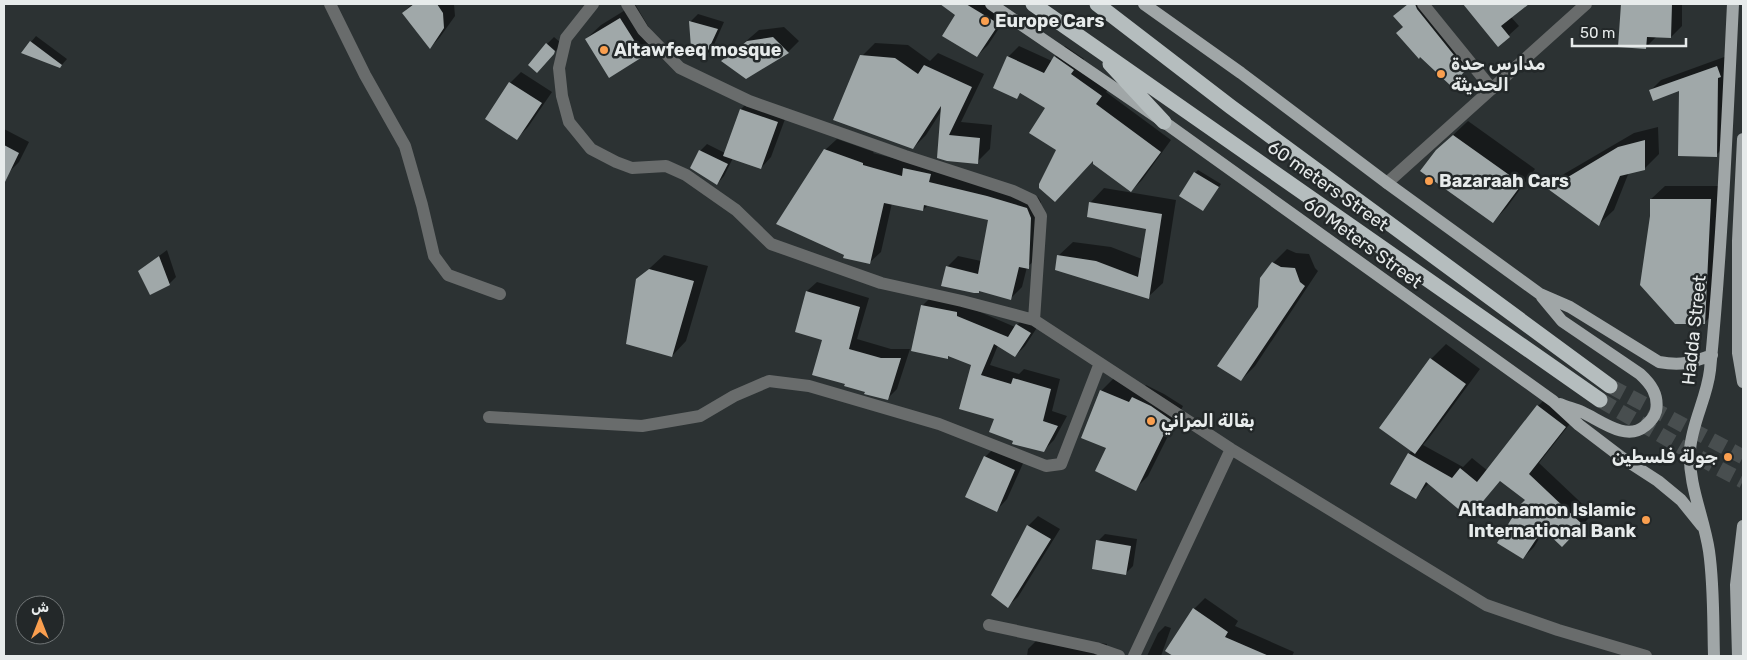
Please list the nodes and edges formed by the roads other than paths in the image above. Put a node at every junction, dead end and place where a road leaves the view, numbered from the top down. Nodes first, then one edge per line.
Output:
1 (330, 4) edge
2 (593, 4) edge
3 (627, 4) edge
4 (991, 4) edge
5 (1033, 4) edge
6 (1097, 4) edge
7 (1146, 4) edge
8 (1423, 4) edge
9 (1586, 4) edge
10 (1733, 4) edge
11 (1093, 47) junction
12 (1492, 89) junction
13 (1164, 122) junction
14 (1743, 139) edge
15 (1387, 183) junction
16 (500, 294) dead end
17 (1540, 294) junction
18 (1034, 320) junction
19 (1712, 355) junction
20 (1100, 363) junction
21 (1743, 382) edge
22 (1610, 386) tunnel mouth
23 (1600, 400) tunnel mouth
24 (1553, 402) junction
25 (489, 417) dead end
26 (1231, 449) junction
27 (1702, 526) junction
28 (1743, 526) edge
29 (1743, 589) edge
30 (1737, 602) junction
31 (990, 625) dead end
32 (1119, 656) edge
33 (1134, 656) edge
34 (1646, 656) edge
35 (1714, 656) edge
36 (1738, 656) edge

1 - 16 street
2 - 18 street
3 - 18 street
4 - 13 main road, 60 Meters Street
5 - 11 highway, 60 meters Street
6 - 22 highway, 60 meters Street
7 - 15 main road, 60 Meters Street
8 - 12 street
9 - 12 street
10 - 19 main road, Hadda Street
11 - 13 highway
11 - 23 highway, 60 meters Street
12 - 15 street
13 - 24 main road, 60 Meters Street
14 - 21 main road
15 - 17 main road, 60 Meters Street
17 - 19 main road, 60 Meters Street
17 - 24 main road
18 - 20 street
19 - 27 main road, Hadda Street
20 - 25 street
20 - 26 street
24 - 27 main road, 60 Meters Street
26 - 33 street
26 - 34 street
27 - 35 main road, Hadda Street
28 - 30 main road
29 - 30 main road
30 - 36 main road
31 - 32 street

